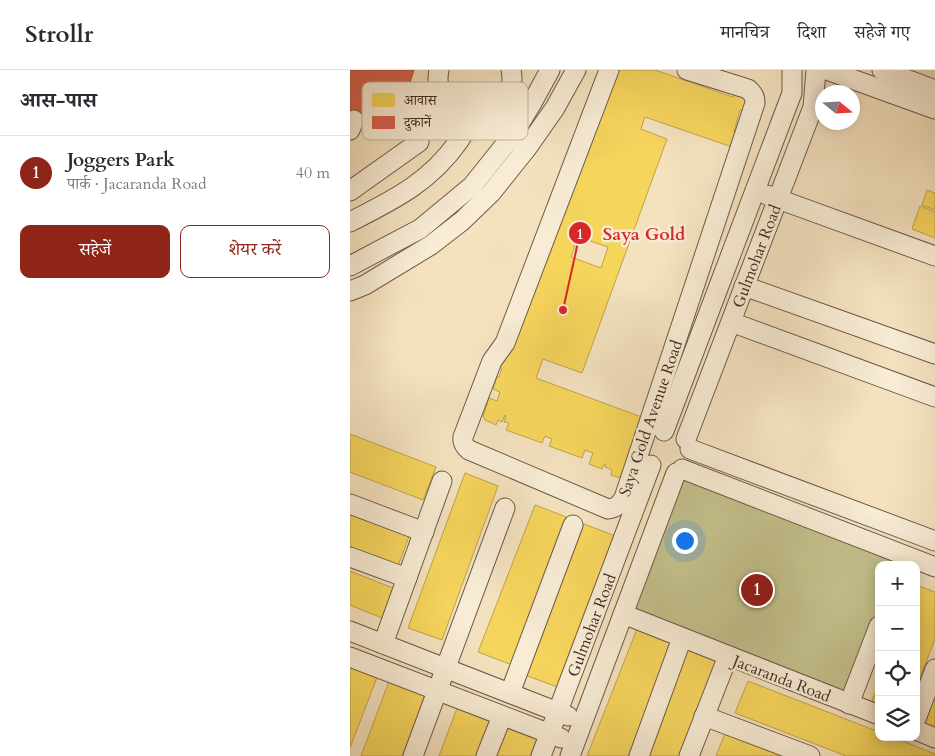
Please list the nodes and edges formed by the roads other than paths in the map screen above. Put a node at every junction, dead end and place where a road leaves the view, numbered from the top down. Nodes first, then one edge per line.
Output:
1 (550, 70) edge
2 (576, 70) edge
3 (609, 70) edge
4 (792, 70) edge
5 (816, 70) edge
6 (826, 70) edge
7 (882, 70) edge
8 (693, 71) edge
9 (935, 90) edge
10 (528, 109) edge
11 (935, 109) edge
12 (459, 140) edge
13 (509, 140) edge
14 (517, 140) edge
15 (419, 142) dead end
16 (528, 148) junction
17 (755, 190) junction
18 (350, 191) edge
19 (778, 198) junction
20 (350, 222) edge
21 (935, 256) edge
22 (350, 266) edge
23 (744, 286) junction
24 (350, 291) edge
25 (731, 322) junction
26 (935, 354) edge
27 (935, 397) edge
28 (664, 431) junction
29 (688, 444) junction
30 (651, 465) junction
31 (679, 471) junction
32 (442, 481) dead end
33 (350, 504) edge
34 (505, 508) dead end
35 (573, 525) dead end
36 (424, 532) junction
37 (935, 541) edge
38 (350, 557) edge
39 (904, 560) edge
40 (935, 567) edge
41 (407, 578) junction
42 (623, 614) junction
43 (350, 631) edge
44 (875, 636) edge
45 (682, 638) junction
46 (383, 644) junction
47 (728, 656) junction
48 (350, 657) edge
49 (445, 668) junction
50 (935, 669) edge
51 (437, 691) junction
52 (510, 693) junction
53 (849, 704) junction
54 (920, 708) edge
55 (558, 712) junction
56 (875, 714) edge
57 (502, 716) junction
58 (704, 716) junction
59 (583, 721) junction
60 (920, 732) edge
61 (549, 734) junction
62 (935, 738) edge
63 (572, 750) edge
64 (413, 756) edge
65 (486, 756) edge
66 (541, 756) edge
67 (639, 756) edge
68 (689, 756) edge
69 (810, 756) edge

1 - 10 street
2 - 16 street
3 - 8 street, Saya Gold Avenue Road
4 - 17 street, Gulmohar Road
5 - 19 street, Gulmohar Road
6 - 11 street
7 - 9 street
12 - 20 street
13 - 22 street
14 - 16 street
15 - 18 street
16 - 24 street
17 - 19 street
17 - 28 street, Gulmohar Road
19 - 21 street
19 - 23 street, Gulmohar Road
23 - 25 street, Gulmohar Road
23 - 26 street
25 - 27 street
25 - 29 street, Gulmohar Road
28 - 29 street
28 - 30 street
29 - 31 street
29 - 37 street
30 - 31 street
30 - 55 street, Gulmohar Road
31 - 39 street
31 - 42 street, Gulmohar Road
32 - 36 street
33 - 36 street
34 - 49 street
35 - 52 street
36 - 41 street
38 - 41 street
39 - 40 street
41 - 46 street
42 - 45 street
42 - 59 street, Gulmohar Road
43 - 46 street
44 - 53 street
45 - 47 street
45 - 67 street
46 - 49 street
47 - 53 street, Jacaranda Road
47 - 58 street, Jacaranda Road
48 - 51 street
49 - 51 street
49 - 52 street
50 - 54 street
51 - 57 street
51 - 64 street
52 - 55 street
53 - 56 street, Jacaranda Road
55 - 59 street
55 - 61 street, Gulmohar Road
57 - 61 street
57 - 65 street
58 - 68 street, Jacaranda Road
58 - 69 street
59 - 63 street, Gulmohar Road
60 - 62 street
61 - 63 street
61 - 66 street, Gulmohar Road

